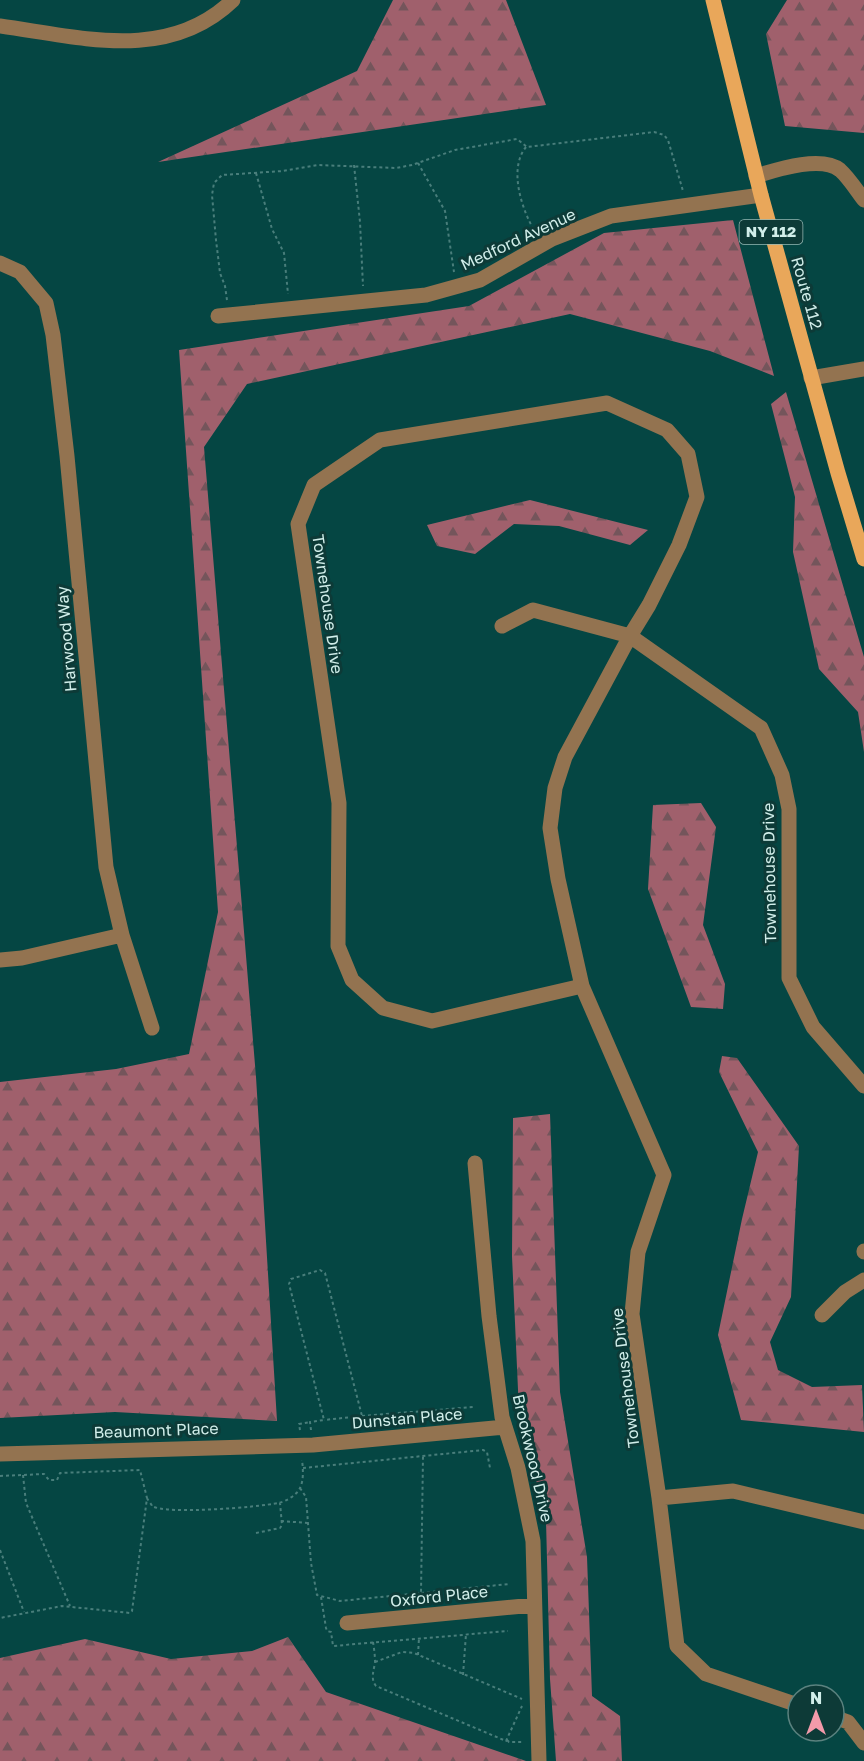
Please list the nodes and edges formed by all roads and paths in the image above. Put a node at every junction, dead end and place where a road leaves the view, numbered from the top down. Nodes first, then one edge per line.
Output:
1 (233, 0) edge
2 (713, 0) edge
3 (0, 26) edge
4 (526, 146) junction
5 (418, 163) junction
6 (354, 165) junction
7 (256, 172) junction
8 (756, 176) junction
9 (760, 195) junction
10 (864, 200) edge
11 (684, 206) junction
12 (542, 245) junction
13 (0, 263) edge
14 (458, 286) junction
15 (365, 301) junction
16 (290, 309) junction
17 (223, 315) joint
18 (864, 369) edge
19 (812, 378) junction
20 (861, 536) edge
21 (864, 559) edge
22 (502, 626) dead end
23 (630, 636) junction
24 (122, 935) junction
25 (0, 960) edge
26 (582, 986) junction
27 (153, 1028) dead end
28 (864, 1086) edge
29 (475, 1163) dead end
30 (864, 1280) edge
31 (822, 1315) dead end
32 (473, 1407) dead end
33 (362, 1416) junction
34 (324, 1420) junction
35 (310, 1422) junction
36 (505, 1426) junction
37 (307, 1445) junction
38 (0, 1454) edge
39 (423, 1456) junction
40 (303, 1468) junction
41 (490, 1468) dead end
42 (23, 1475) junction
43 (0, 1476) edge
44 (300, 1488) junction
45 (147, 1498) junction
46 (659, 1498) junction
47 (280, 1503) junction
48 (281, 1521) junction
49 (864, 1522) edge
50 (308, 1523) junction
51 (256, 1533) dead end
52 (0, 1550) edge
53 (509, 1584) dead end
54 (421, 1593) junction
55 (534, 1605) junction
56 (70, 1606) junction
57 (25, 1613) junction
58 (0, 1618) edge
59 (347, 1623) dead end
60 (466, 1634) dead end
61 (419, 1638) dead end
62 (373, 1642) dead end
63 (418, 1655) junction
64 (375, 1662) junction
65 (463, 1675) junction
66 (786, 1701) edge
67 (846, 1721) edge
68 (864, 1743) edge
69 (539, 1761) edge

1 - 3 street
2 - 8 main road, Route 112 / NY 112
4 - 5 path
4 - 11 path
4 - 12 path
5 - 6 path
5 - 14 path
6 - 7 path
6 - 15 path
7 - 16 path
7 - 17 path
8 - 9 main road, Route 112 / NY 112
8 - 10 street
9 - 11 street, Medford Avenue
9 - 19 main road, Route 112 / NY 112
11 - 12 street, Medford Avenue
12 - 14 street, Medford Avenue
13 - 24 street, Harwood Way
14 - 15 street, Medford Avenue
15 - 16 street, Medford Avenue
16 - 17 street, Medford Avenue
18 - 19 street
19 - 20 main road, Route 112 / NY 112
20 - 21 main road, Route 112 / NY 112
22 - 23 street
23 - 26 street, Townehouse Drive
23 - 26 street, Townehouse Drive
23 - 28 street, Townehouse Drive
24 - 25 street
24 - 27 street, Harwood Way
26 - 46 street, Townehouse Drive
29 - 36 street, Brookwood Drive
30 - 31 street
32 - 33 path
33 - 34 path
33 - 34 path
34 - 35 path
35 - 37 path
35 - 37 path
36 - 37 street, Dunstan Place
36 - 55 street, Brookwood Drive
37 - 38 street, Beaumont Place
37 - 40 path
39 - 40 path
39 - 41 path
39 - 54 path
40 - 44 path
42 - 43 path
42 - 45 path
42 - 56 path
44 - 47 path
44 - 50 path
45 - 47 path
45 - 56 path
46 - 49 street
46 - 66 street, Townehouse Drive
47 - 48 path
48 - 50 path
48 - 51 path
50 - 54 path
52 - 57 path
53 - 54 path
55 - 59 street, Oxford Place
55 - 69 street, Brookwood Drive
56 - 57 path
57 - 58 path
60 - 65 path
61 - 63 path
62 - 64 path
63 - 64 path
63 - 65 path
64 - 65 path
67 - 68 street

